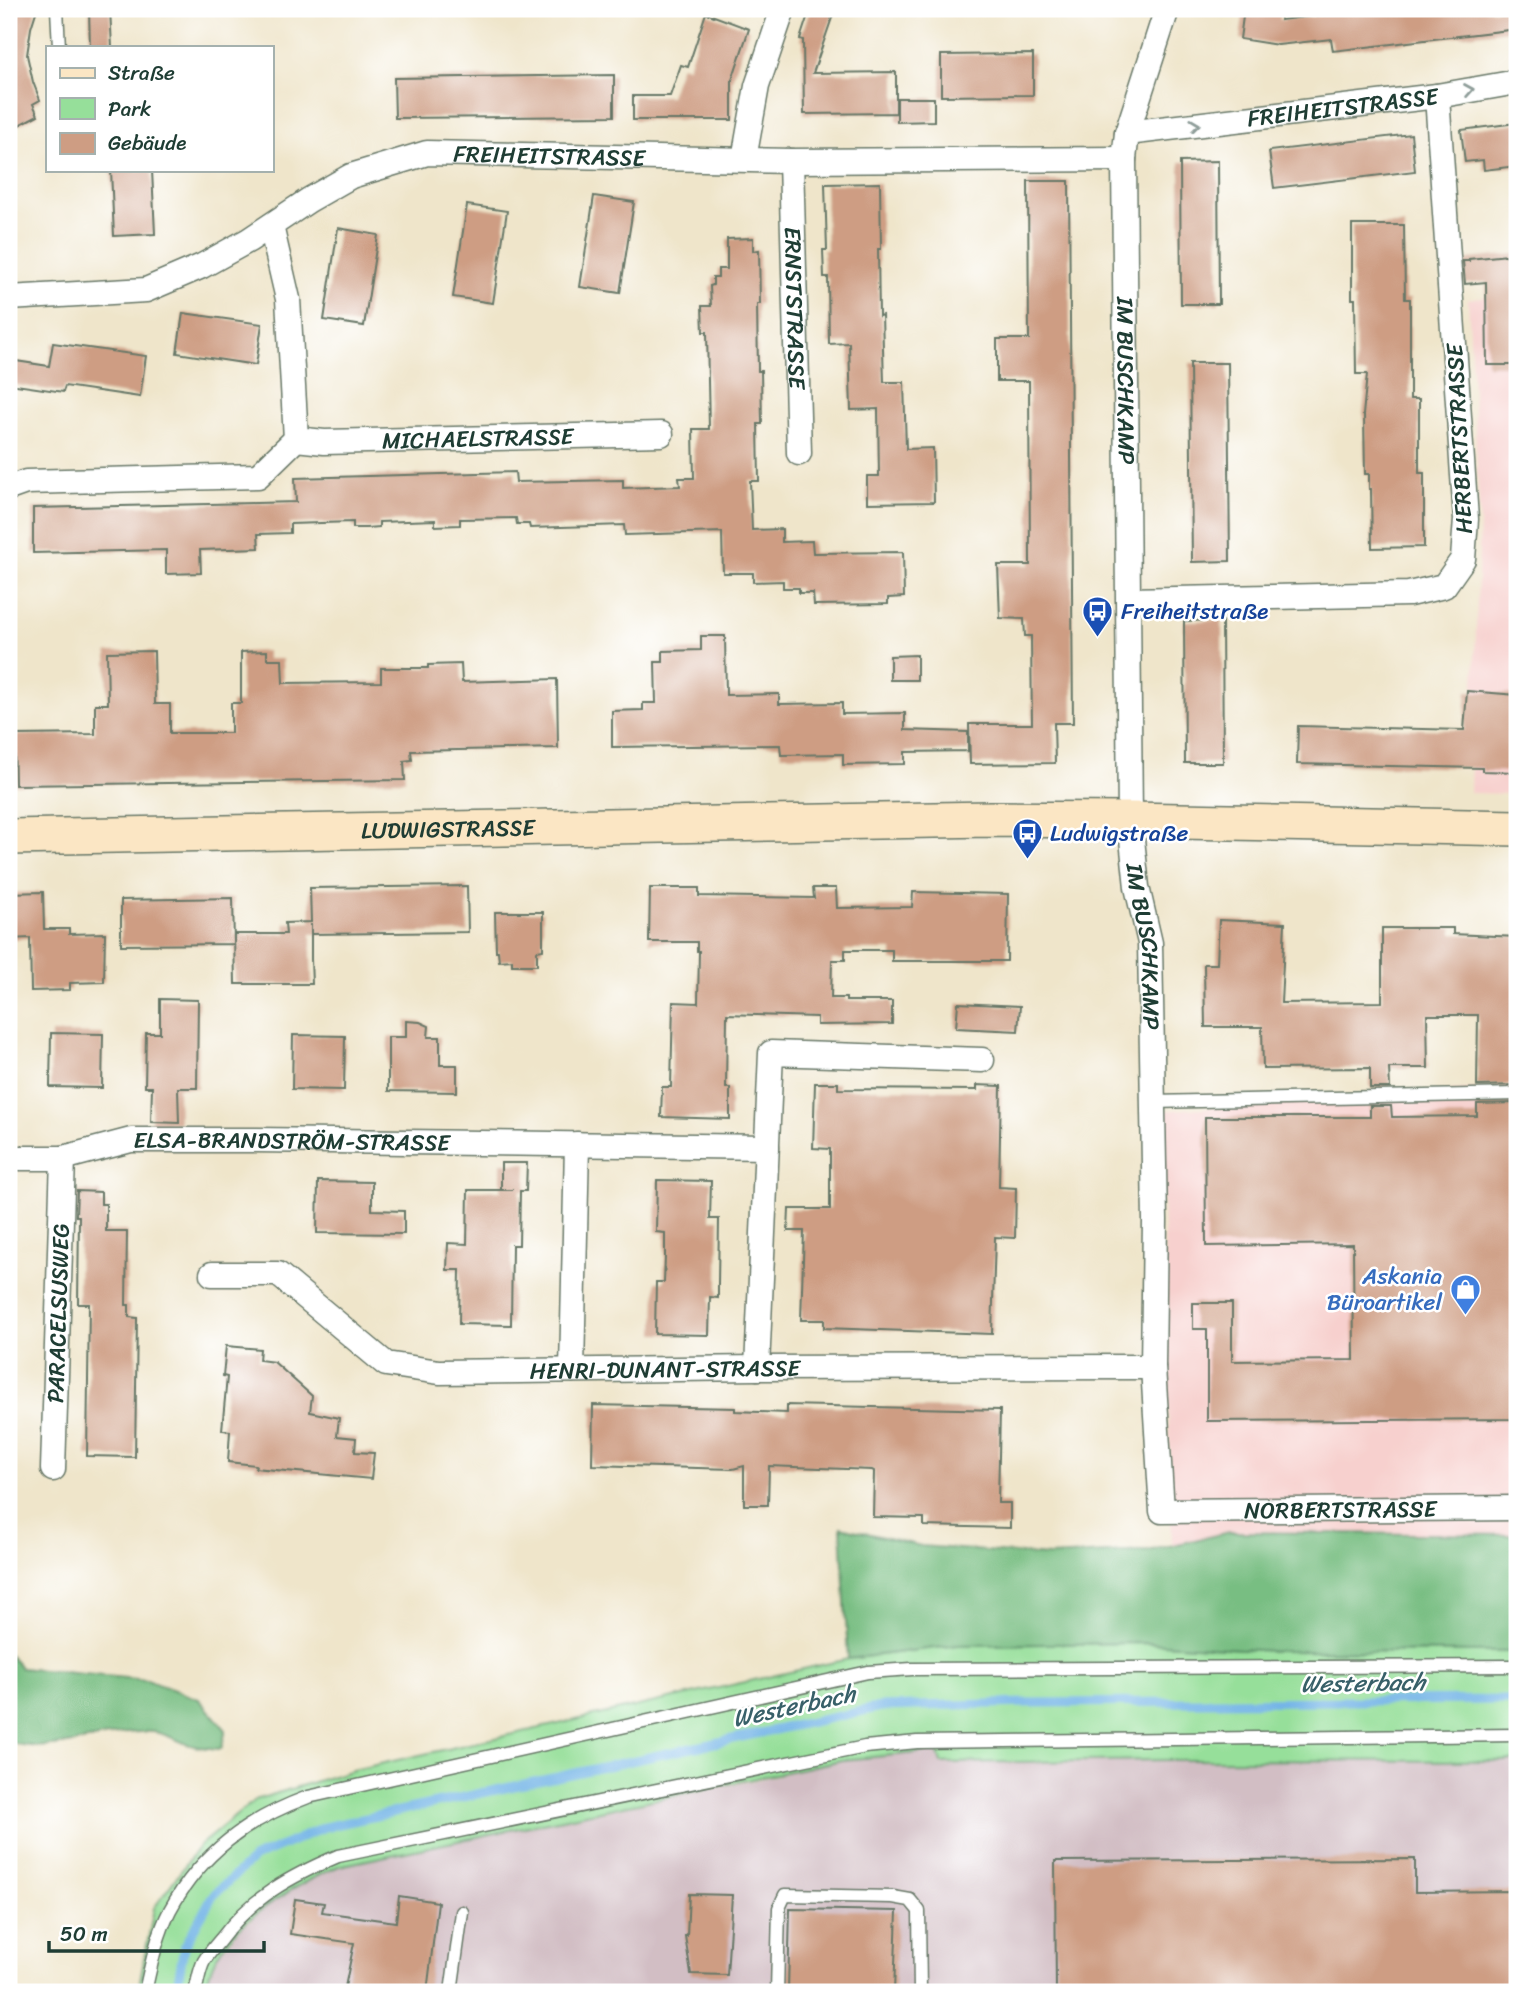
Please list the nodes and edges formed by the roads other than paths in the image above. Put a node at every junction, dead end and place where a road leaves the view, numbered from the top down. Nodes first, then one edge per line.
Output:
1 (57, 9) edge
2 (783, 9) edge
3 (1167, 9) edge
4 (59, 46) edge
5 (1517, 82) edge
6 (1437, 96) junction
7 (1127, 133) junction
8 (744, 159) junction
9 (1124, 159) junction
10 (791, 161) junction
11 (271, 226) junction
12 (9, 298) edge
13 (662, 434) dead end
14 (296, 439) junction
15 (799, 453) dead end
16 (9, 488) edge
17 (1129, 600) junction
18 (1130, 820) junction
19 (1517, 828) edge
20 (9, 837) edge
21 (982, 1060) dead end
22 (1517, 1094) edge
23 (1153, 1102) junction
24 (577, 1144) junction
25 (766, 1147) junction
26 (9, 1158) edge
27 (63, 1158) junction
28 (212, 1274) dead end
29 (1153, 1367) junction
30 (757, 1368) junction
31 (572, 1370) junction
32 (53, 1469) dead end
33 (1517, 1508) edge
34 (1162, 1511) joint
35 (1517, 1666) edge
36 (1517, 1735) edge
37 (462, 1912) dead end
38 (145, 1992) edge
39 (195, 1992) edge
40 (451, 1992) edge
41 (777, 1992) edge
42 (920, 1992) edge

1 - 4 lane
2 - 8 street
3 - 7 street, IM BUSCHKAMP
6 -> 5 street, FREIHEITSTRASSE
7 -> 6 street, FREIHEITSTRASSE
6 - 17 street, HERBERTSTRASSE
7 - 9 street, IM BUSCHKAMP
8 - 10 street, FREIHEITSTRASSE
8 - 11 street, FREIHEITSTRASSE
9 - 10 street, FREIHEITSTRASSE
9 - 17 street, IM BUSCHKAMP
10 - 15 street, ERNSTSTRASSE
11 - 12 street, FREIHEITSTRASSE
11 - 14 street
13 - 14 street, MICHAELSTRASSE
14 - 16 street
17 - 18 street, IM BUSCHKAMP
18 - 19 main road, LUDWIGSTRASSE
18 - 20 main road, LUDWIGSTRASSE
18 - 23 street, IM BUSCHKAMP
21 - 25 street
22 - 23 lane
23 - 29 street, IM BUSCHKAMP
24 - 25 street, ELSA-BRANDSTRÖM-STRASSE
24 - 27 street, ELSA-BRANDSTRÖM-STRASSE
24 - 31 street
25 - 30 street
26 - 27 street, ELSA-BRANDSTRÖM-STRASSE
27 - 32 street, PARACELSUSWEG
28 - 31 street, HENRI-DUNANT-STRASSE
29 - 30 street, HENRI-DUNANT-STRASSE
29 - 34 street, IM BUSCHKAMP
30 - 31 street, HENRI-DUNANT-STRASSE
33 - 34 street, NORBERTSTRASSE
35 - 38 lane
36 - 39 lane
37 - 40 lane
41 - 42 lane

